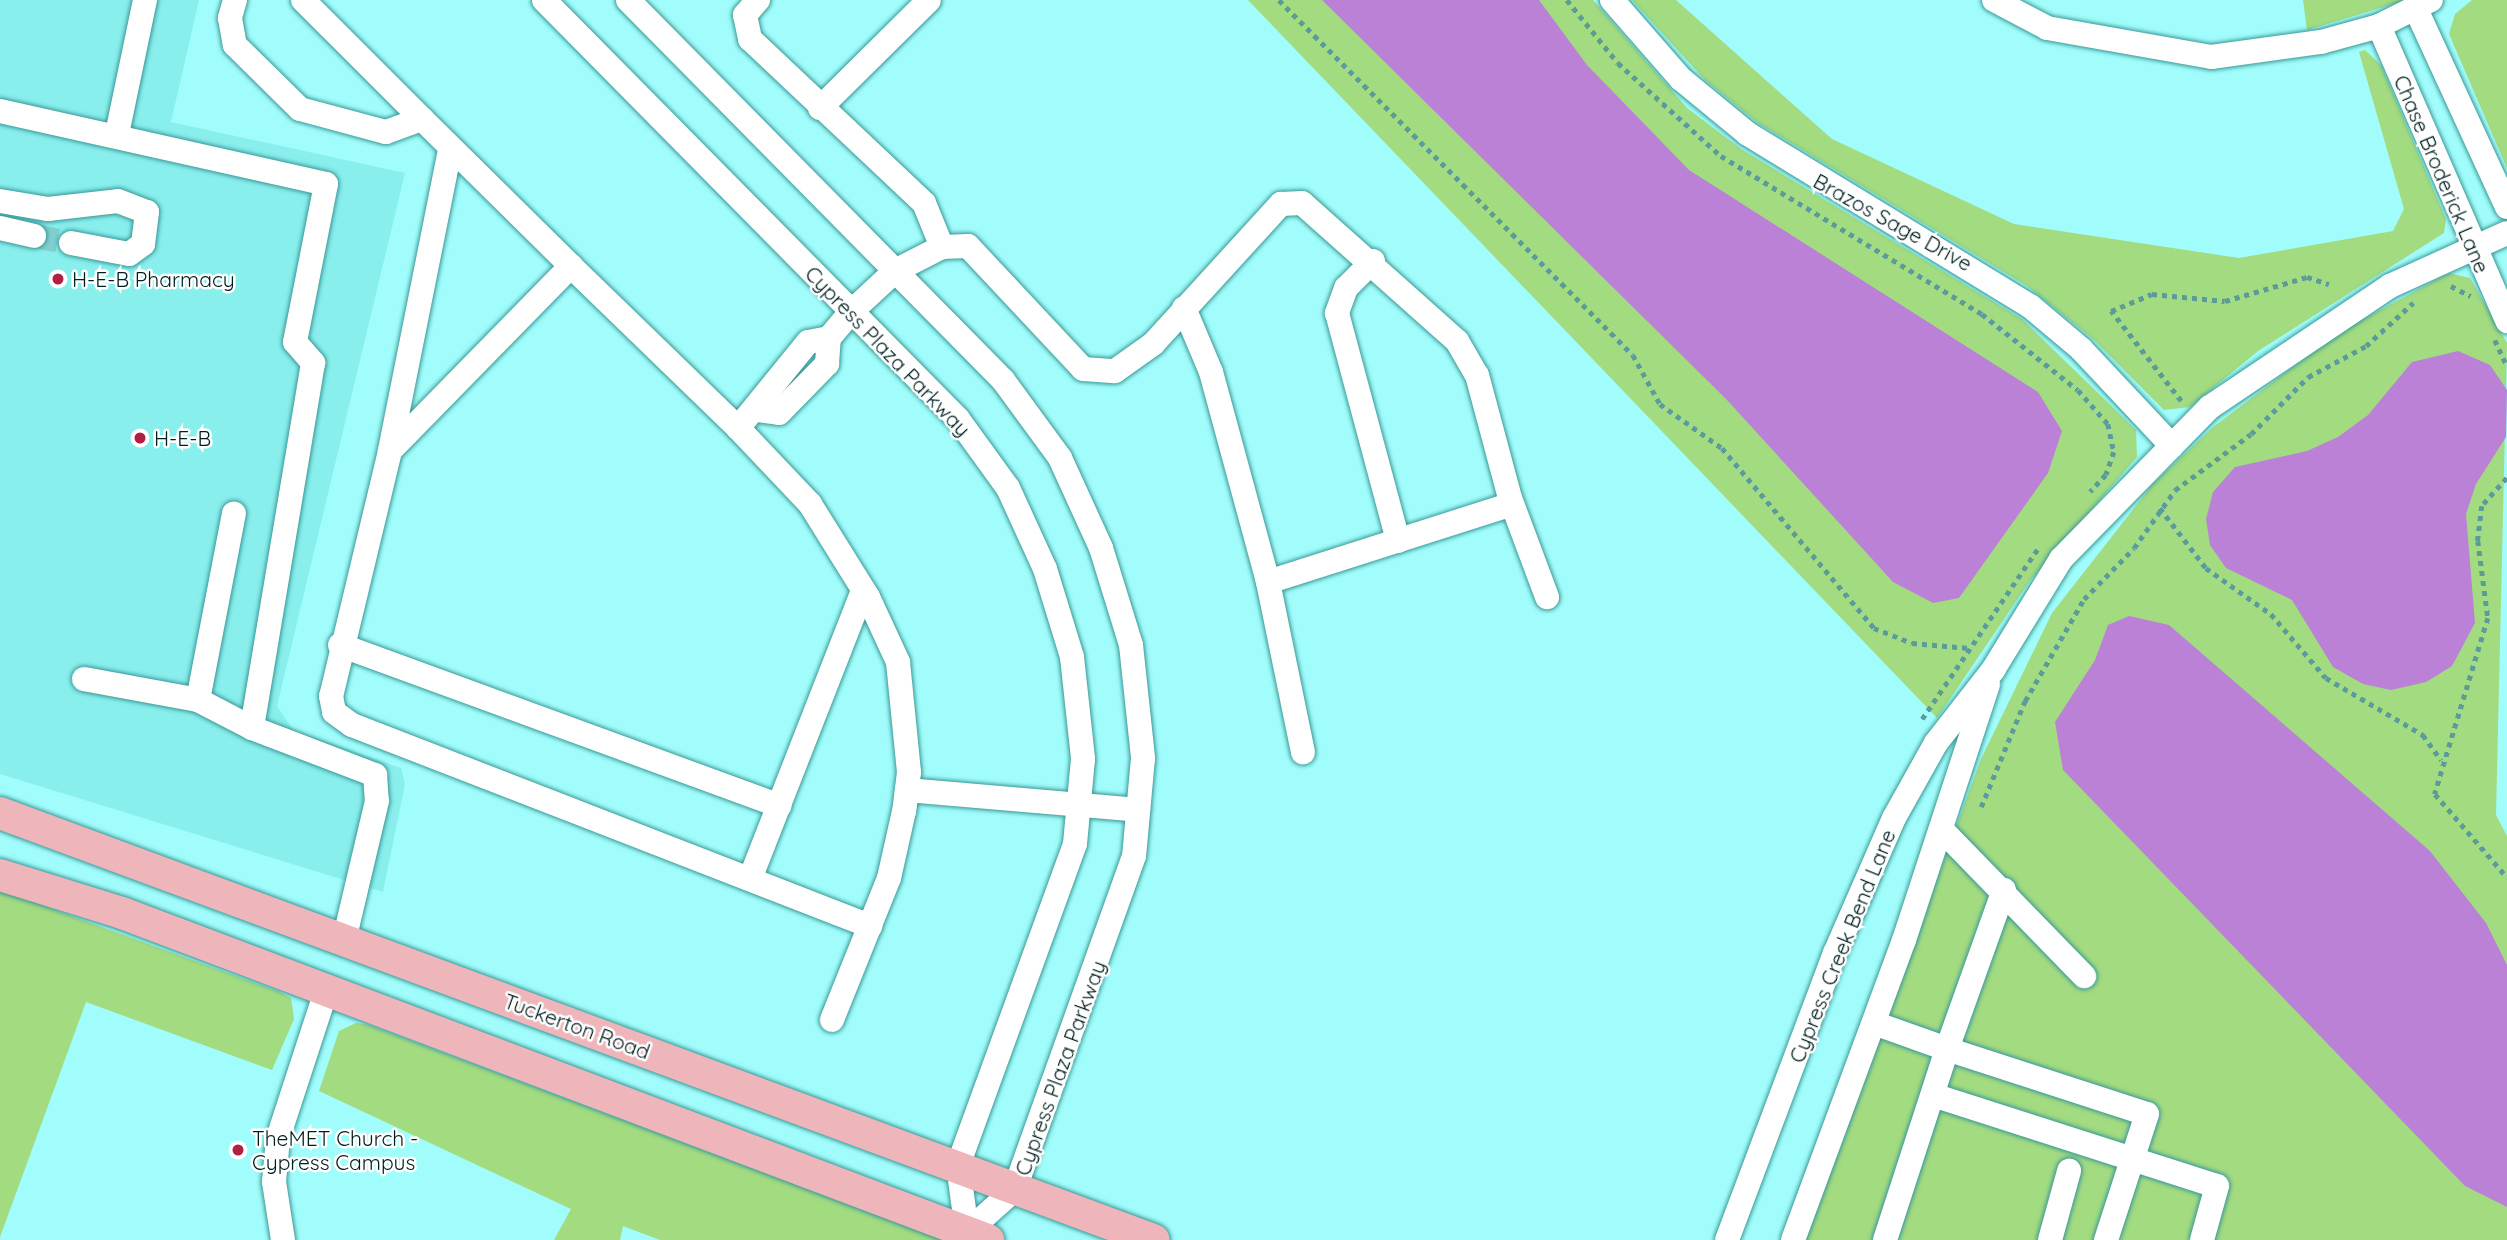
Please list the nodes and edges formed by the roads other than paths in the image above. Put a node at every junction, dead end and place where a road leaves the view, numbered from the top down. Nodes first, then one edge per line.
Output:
1 (145, 0) edge
2 (235, 0) edge
3 (303, 0) edge
4 (544, 0) edge
5 (628, 0) edge
6 (758, 0) edge
7 (929, 0) edge
8 (1612, 0) edge
9 (1994, 0) edge
10 (2423, 4) edge
11 (2379, 26) junction
12 (820, 108) junction
13 (0, 111) edge
14 (422, 119) junction
15 (117, 134) junction
16 (450, 151) junction
17 (0, 201) edge
18 (2507, 207) edge
19 (0, 228) edge
20 (2507, 233) edge
21 (34, 236) tunnel mouth
22 (71, 243) tunnel mouth
23 (943, 247) junction
24 (2479, 256) junction
25 (1373, 261) junction
26 (571, 266) junction
27 (895, 271) junction
28 (1184, 308) junction
29 (852, 311) junction
30 (2507, 321) edge
31 (738, 428) junction
32 (2172, 446) junction
33 (390, 451) junction
34 (1512, 504) junction
35 (234, 513) dead end
36 (1398, 541) junction
37 (1268, 582) junction
38 (863, 590) junction
39 (1547, 597) dead end
40 (340, 645) junction
41 (1993, 670) junction
42 (83, 679) dead end
43 (198, 700) junction
44 (252, 728) junction
45 (1303, 752) dead end
46 (907, 790) junction
47 (1079, 803) junction
48 (779, 806) junction
49 (1138, 810) junction
50 (0, 813) edge
51 (1942, 830) junction
52 (0, 875) edge
53 (750, 879) junction
54 (2004, 890) junction
55 (870, 926) junction
56 (344, 941) junction
57 (2084, 975) dead end
58 (326, 990) junction
59 (832, 1020) dead end
60 (1874, 1023) junction
61 (1947, 1049) junction
62 (1933, 1095) junction
63 (2133, 1161) junction
64 (958, 1164) junction
65 (2069, 1171) dead end
66 (1015, 1189) junction
67 (977, 1236) edge
68 (283, 1240) edge
69 (1154, 1240) edge
70 (1727, 1240) edge
71 (1793, 1240) edge
72 (1885, 1240) edge
73 (2050, 1240) edge
74 (2106, 1240) edge
75 (2202, 1240) edge

1 - 15 street
2 - 14 street
3 - 14 street
4 - 29 street, Cypress Plaza Parkway
5 - 27 street, Cypress Plaza Parkway
6 - 12 street
7 - 12 street
8 - 32 street, Brazos Sage Drive
9 - 11 street
10 - 11 street
10 - 18 street, Chase Broderick Lane
11 - 24 street, Chase Broderick Lane
12 - 23 street
13 - 15 street
14 - 16 street
15 - 44 street
16 - 26 street
16 - 33 street
17 - 22 street
19 - 21 street
20 - 24 street, Cypress Creek Bend Lane
23 - 27 street
23 - 28 street
24 - 30 street, Chase Broderick Lane
24 - 32 street, Cypress Creek Bend Lane
25 - 28 street
25 - 34 street
25 - 36 street
26 - 31 street
26 - 33 street
27 - 29 street
27 - 49 street, Cypress Plaza Parkway
28 - 37 street
29 - 31 street
29 - 47 street, Cypress Plaza Parkway
31 - 38 street
32 - 41 street, Cypress Creek Bend Lane
33 - 40 street
34 - 36 street
34 - 39 street
35 - 43 street
36 - 37 street
37 - 45 street
38 - 46 street
38 - 48 street
40 - 48 street
40 - 53 street
41 - 51 street, Cypress Creek Bend Lane
41 - 70 street, Cypress Creek Bend Lane
42 - 43 street
43 - 44 street
44 - 56 street
46 - 47 street
46 - 55 street
47 - 49 street
47 - 64 street, Cypress Plaza Parkway
48 - 53 street
49 - 66 street, Cypress Plaza Parkway
50 - 56 main road, Tuckerton Road
51 - 54 street
51 - 60 street, Cypress Creek Bend Lane
52 - 58 main road
53 - 55 street
54 - 57 street
54 - 61 street
55 - 59 street
56 - 58 main road
56 - 64 main road, Tuckerton Road
58 - 67 main road
58 - 68 street
60 - 61 street
60 - 71 street, Cypress Creek Bend Lane
61 - 62 street
61 - 63 street
62 - 63 street
62 - 72 street
63 - 74 street
63 - 75 street
64 - 66 main road, Tuckerton Road
64 - 67 street, Cypress Plaza Parkway
65 - 73 street
66 - 67 street, Cypress Plaza Parkway
66 - 69 main road, Tuckerton Road

